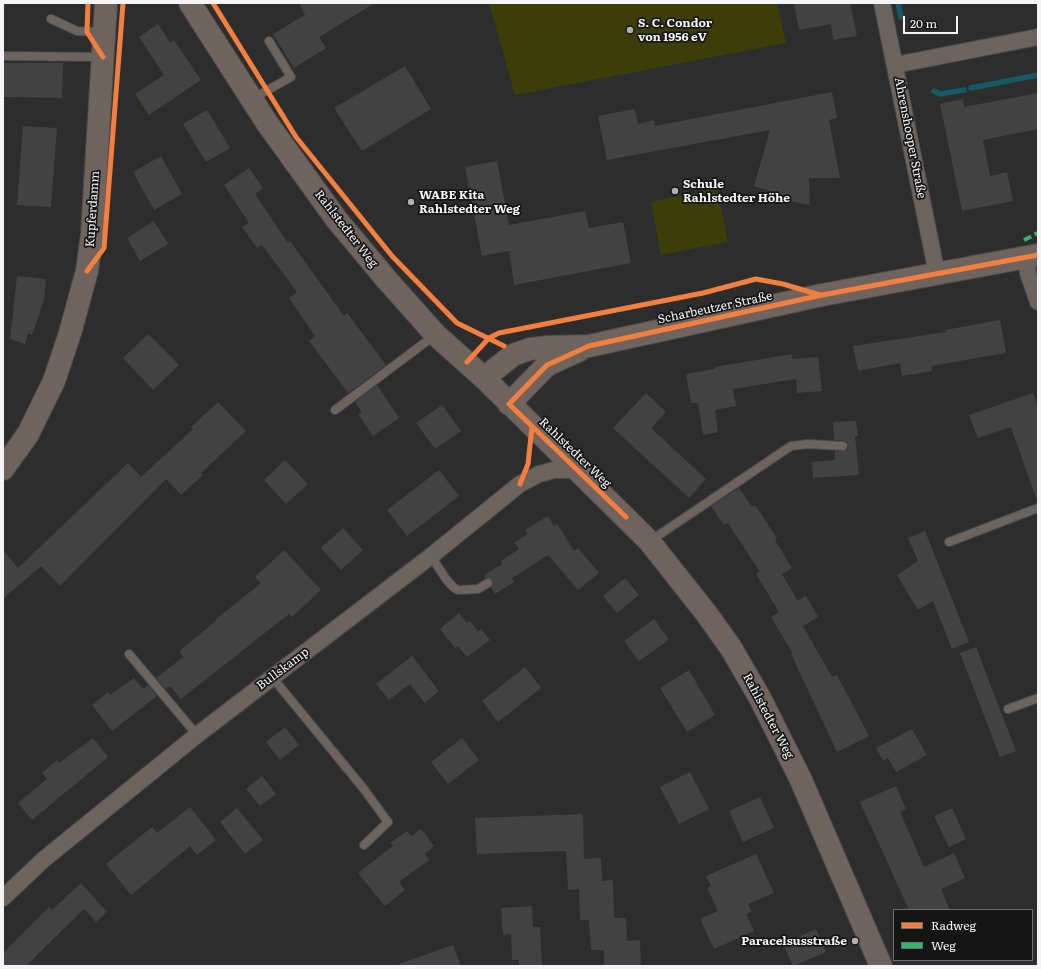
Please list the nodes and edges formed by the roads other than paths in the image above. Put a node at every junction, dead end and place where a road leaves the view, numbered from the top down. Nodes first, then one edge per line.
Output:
1 (106, 3) edge
2 (190, 3) edge
3 (882, 3) edge
4 (51, 19) dead end
5 (104, 32) junction
6 (1038, 36) edge
7 (269, 41) dead end
8 (3, 56) edge
9 (103, 57) junction
10 (895, 64) junction
11 (252, 100) junction
12 (1032, 256) edge
13 (937, 274) junction
14 (1038, 302) edge
15 (436, 335) junction
16 (589, 346) junction
17 (484, 378) junction
18 (510, 404) junction
19 (335, 410) dead end
20 (843, 446) dead end
21 (3, 469) edge
22 (578, 470) junction
23 (1038, 508) edge
24 (649, 541) junction
25 (949, 542) dead end
26 (431, 556) junction
27 (488, 583) dead end
28 (129, 654) dead end
29 (272, 677) junction
30 (1038, 698) edge
31 (1008, 709) dead end
32 (197, 735) junction
33 (364, 845) dead end
34 (3, 898) edge
35 (881, 966) edge

1 - 5 main road, Kupferdamm
2 - 11 main road, Rahlstedter Weg
3 - 10 street, Ahrenshooper Straße
4 - 5 lane
5 - 9 main road, Kupferdamm
6 - 10 street
7 - 11 lane
8 - 9 lane
9 - 21 main road, Kupferdamm
10 - 13 street, Ahrenshooper Straße
11 - 15 main road, Rahlstedter Weg
12 - 13 main road, Scharbeutzer Straße
12 - 14 street
13 - 16 main road, Scharbeutzer Straße
15 - 17 main road, Rahlstedter Weg
15 - 19 lane
16 - 17 main road, Scharbeutzer Straße
16 - 18 main road, Scharbeutzer Straße
17 - 18 main road, Rahlstedter Weg
18 - 22 main road, Rahlstedter Weg
20 - 24 lane
22 - 24 main road, Rahlstedter Weg
22 - 26 street, Bullskamp
23 - 25 lane
24 - 35 main road, Rahlstedter Weg
26 - 27 lane
26 - 29 street, Bullskamp
28 - 32 lane
29 - 32 street, Bullskamp
29 - 33 lane
30 - 31 lane
32 - 34 street, Bullskamp

